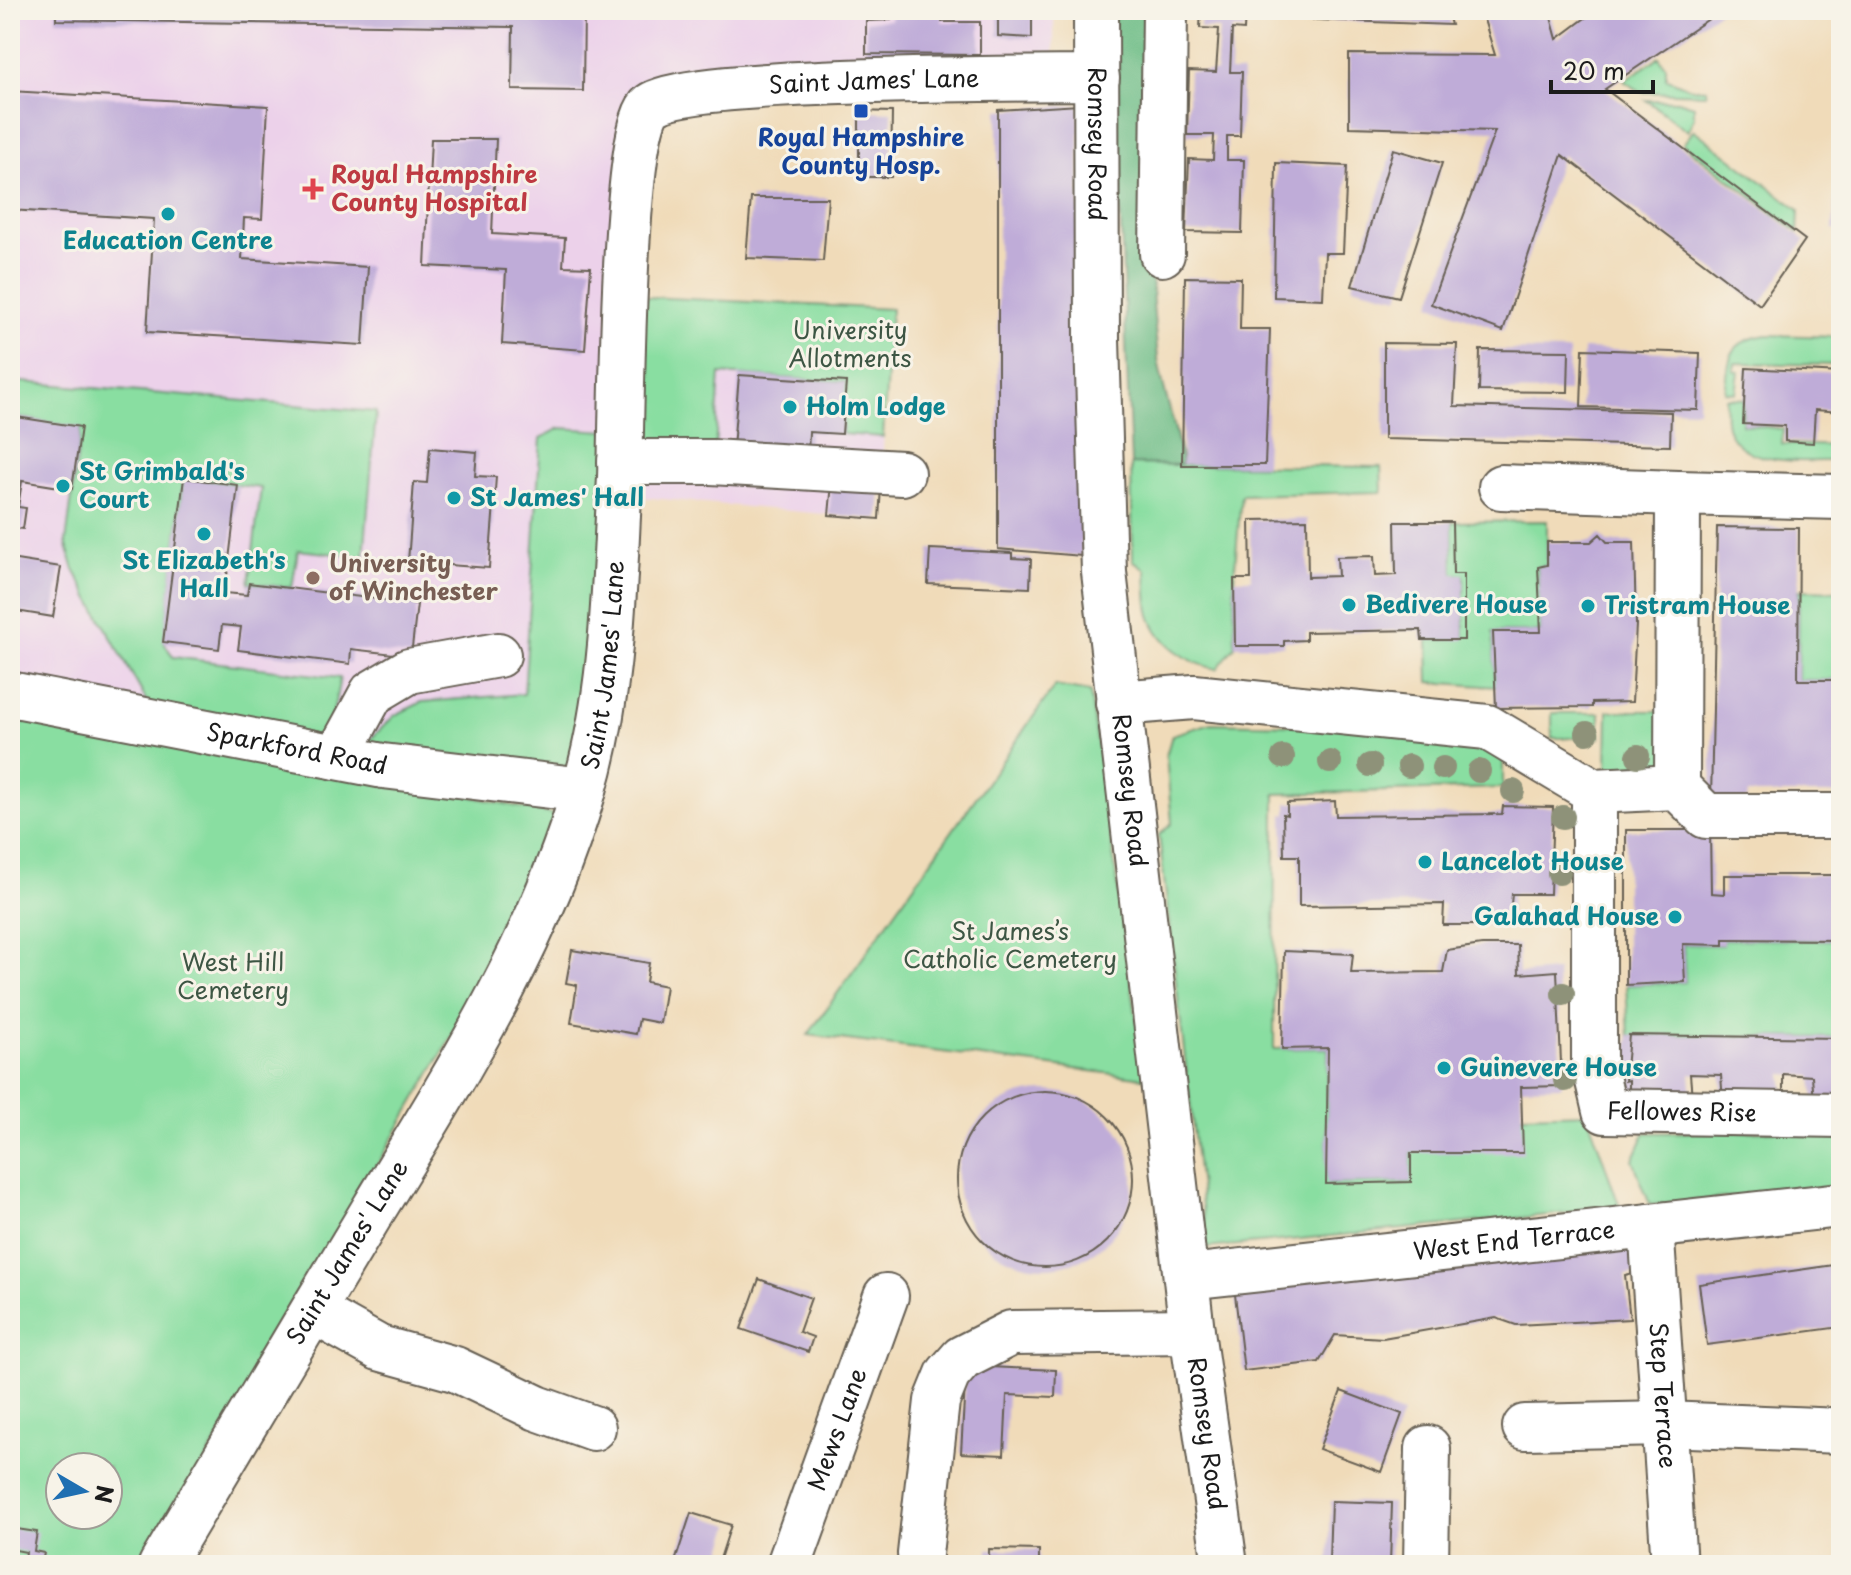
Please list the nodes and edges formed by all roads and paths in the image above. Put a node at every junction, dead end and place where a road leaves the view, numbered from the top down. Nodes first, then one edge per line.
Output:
1 (1096, 10) edge
2 (1165, 10) edge
3 (1097, 78) junction
4 (1162, 254) dead end
5 (620, 462) junction
6 (902, 473) dead end
7 (1501, 487) dead end
8 (1678, 493) junction
9 (1841, 497) edge
10 (498, 655) dead end
11 (10, 694) edge
12 (1118, 703) junction
13 (337, 757) junction
14 (1677, 787) junction
15 (584, 790) junction
16 (1594, 791) junction
17 (1841, 816) edge
18 (1841, 1115) edge
19 (1841, 1205) edge
20 (1651, 1226) junction
21 (1188, 1277) junction
22 (886, 1296) dead end
23 (313, 1311) junction
24 (1192, 1331) junction
25 (1665, 1424) junction
26 (1525, 1427) dead end
27 (593, 1428) dead end
28 (1841, 1431) edge
29 (1428, 1448) dead end
30 (920, 1554) dead end
31 (161, 1565) edge
32 (789, 1565) edge
33 (1225, 1565) edge
34 (1426, 1565) edge
35 (1674, 1565) edge

1 - 3 street, Romsey Road
2 - 4 street
3 - 5 street, Saint James' Lane
3 - 12 street, Romsey Road
5 - 6 street
5 - 15 street, Saint James' Lane
7 - 8 street
8 - 9 street
8 - 14 street
10 - 13 street
11 - 13 street, Sparkford Road
12 - 16 street
12 - 21 street, Romsey Road
13 - 15 street, Sparkford Road
14 - 16 street
14 - 17 street
15 - 23 street, Saint James' Lane
16 - 18 street, Fellowes Rise
19 - 20 street, West End Terrace
20 - 21 street, West End Terrace
20 - 25 street, Step Terrace
21 - 24 street, Romsey Road
22 - 32 street, Mews Lane
23 - 27 street
23 - 31 street, Saint James' Lane
24 - 30 street
24 - 33 street, Romsey Road
25 - 26 street
25 - 28 street
25 - 35 street, Step Terrace
29 - 34 street

